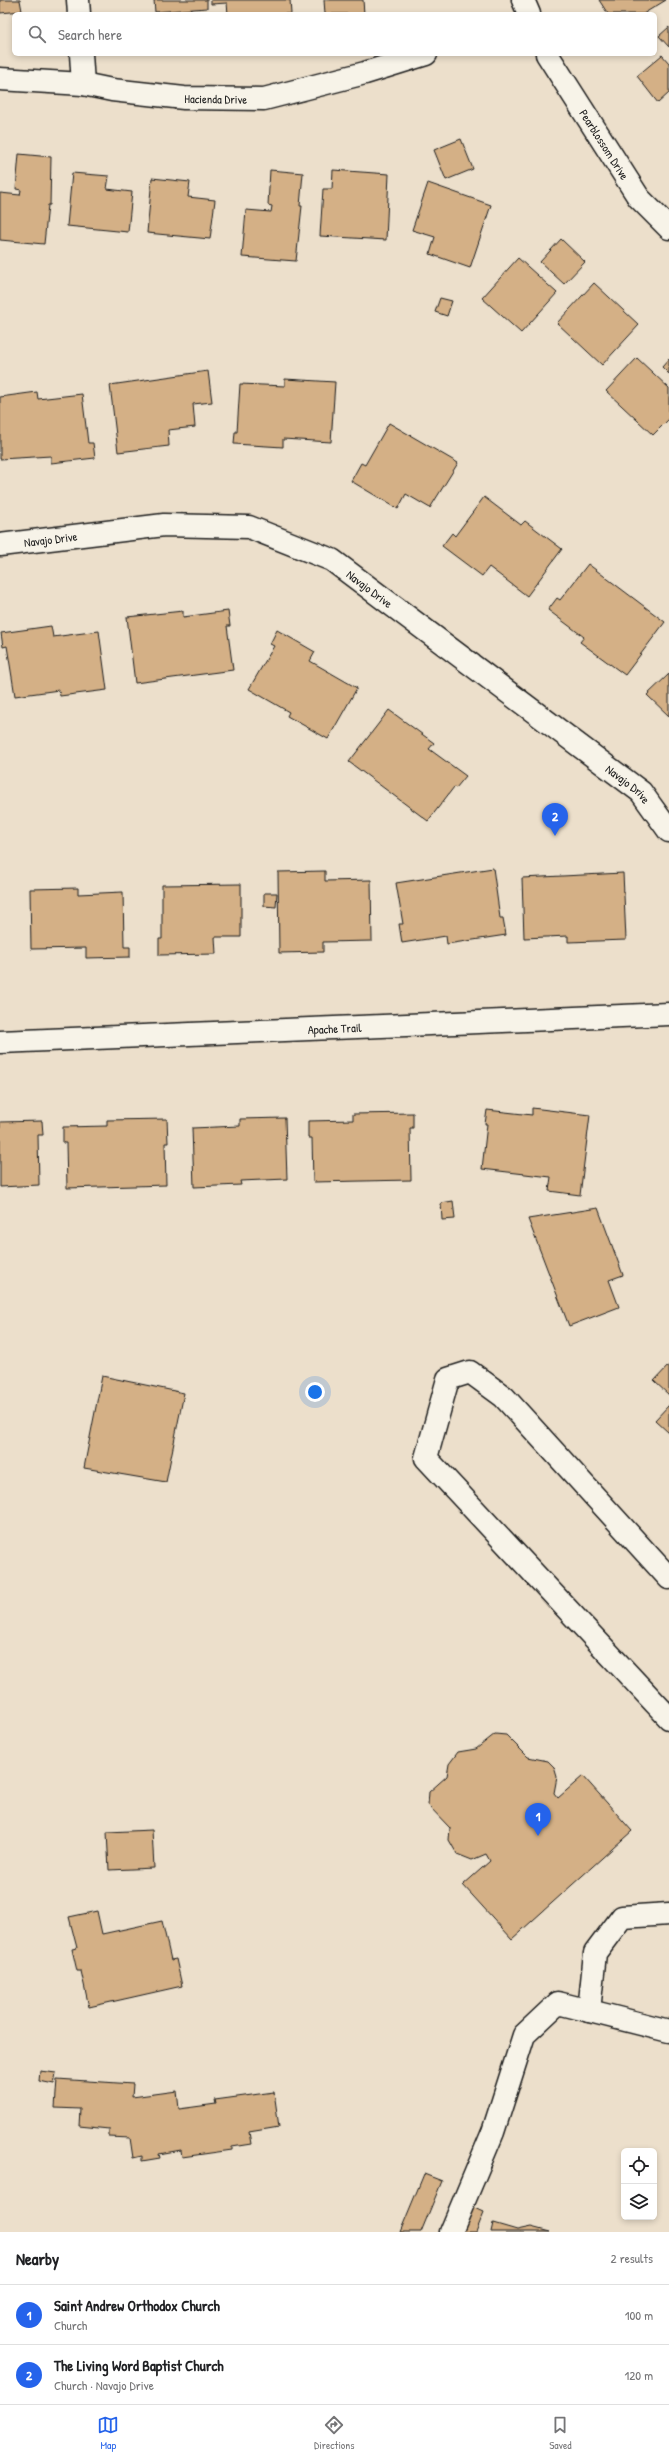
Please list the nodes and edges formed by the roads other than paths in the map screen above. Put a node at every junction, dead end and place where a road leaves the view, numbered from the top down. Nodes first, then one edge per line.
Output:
1 (78, 0) edge
2 (523, 0) edge
3 (79, 12) edge
4 (528, 12) edge
5 (81, 56) edge
6 (420, 56) edge
7 (548, 56) edge
8 (0, 78) edge
9 (82, 84) junction
10 (669, 228) edge
11 (0, 545) edge
12 (669, 831) edge
13 (669, 1014) edge
14 (0, 1042) edge
15 (669, 1578) edge
16 (669, 1718) edge
17 (669, 1914) edge
18 (589, 2011) junction
19 (669, 2031) edge
20 (451, 2232) edge

1 - 3 street
2 - 4 street
5 - 9 street
6 - 9 street, Hacienda Drive
7 - 10 street, Pearblossom Drive
8 - 9 street, Hacienda Drive
11 - 12 street, Navajo Drive
13 - 14 street, Apache Trail
15 - 16 street
17 - 18 street
18 - 19 street
18 - 20 street

